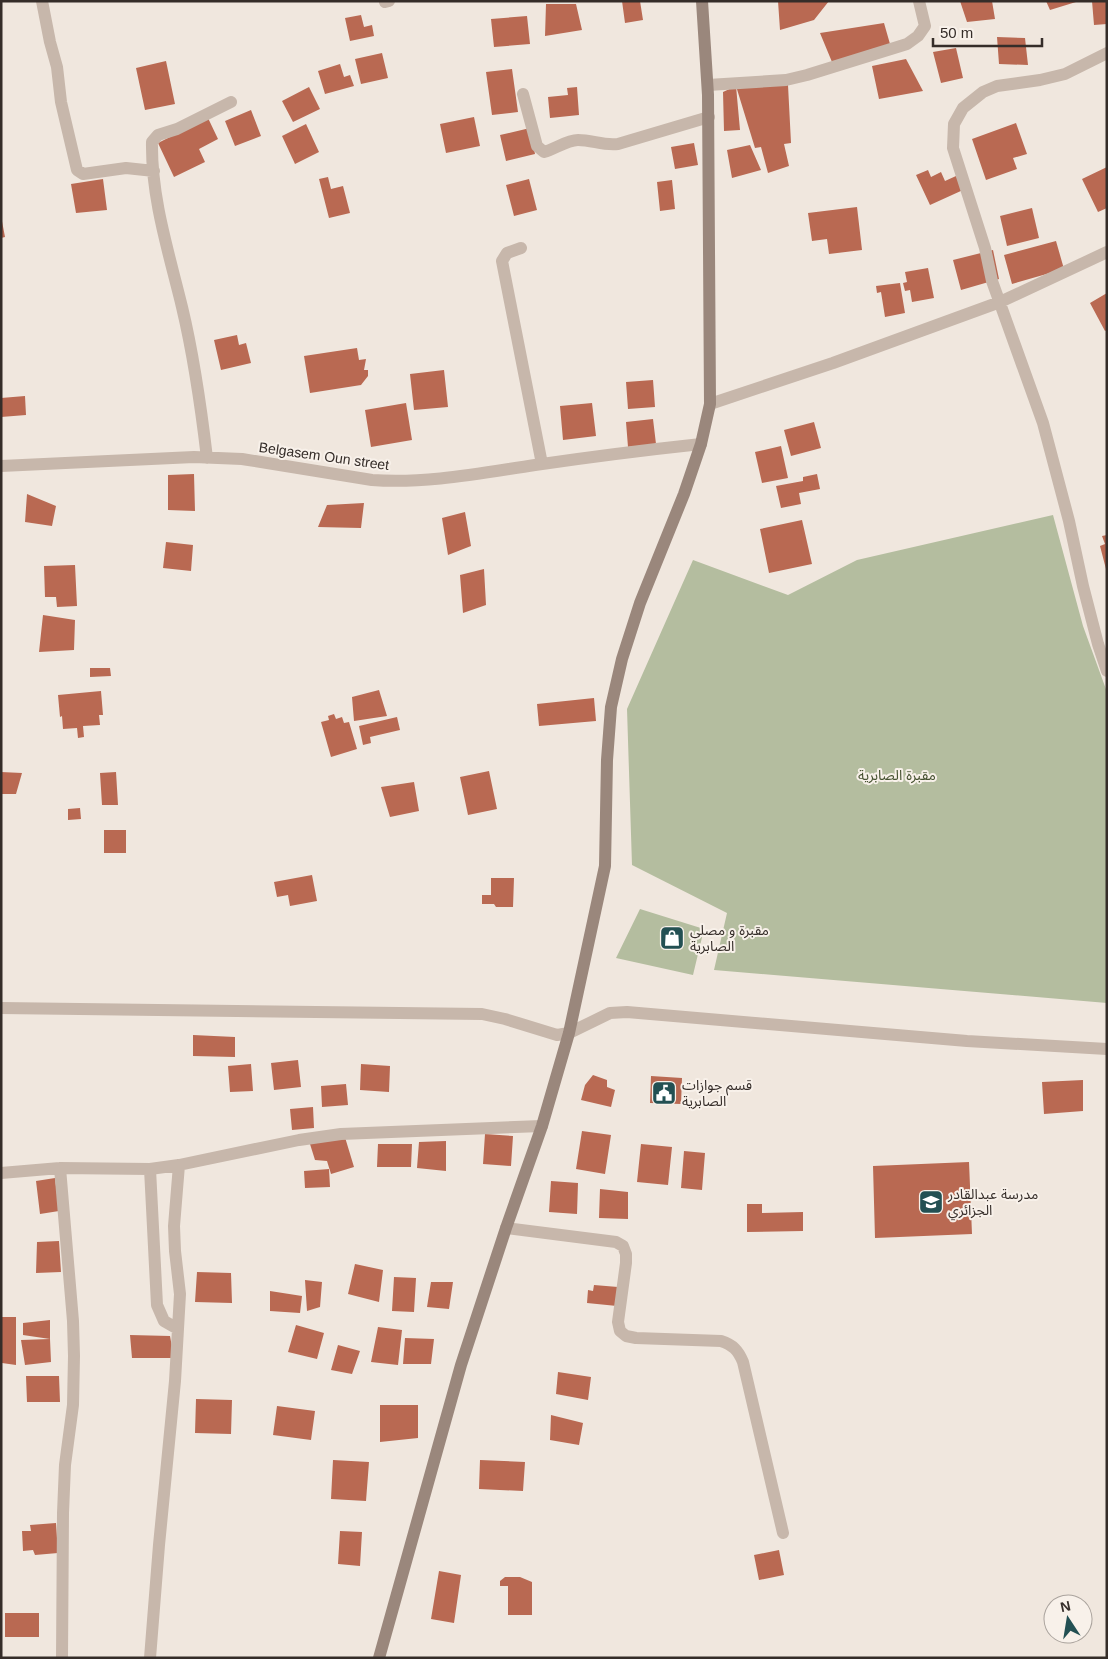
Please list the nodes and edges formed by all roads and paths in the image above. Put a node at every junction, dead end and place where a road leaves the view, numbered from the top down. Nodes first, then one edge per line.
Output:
1 (42, 1) edge
2 (702, 1) edge
3 (919, 1) edge
4 (1107, 53) edge
5 (708, 85) junction
6 (523, 94) dead end
7 (231, 102) dead end
8 (709, 117) junction
9 (154, 171) junction
10 (520, 248) dead end
11 (1107, 252) edge
12 (1000, 302) junction
13 (710, 404) junction
14 (701, 444) junction
15 (207, 458) junction
16 (542, 464) junction
17 (1, 466) edge
18 (1107, 671) edge
19 (1, 1008) edge
20 (568, 1032) junction
21 (1107, 1049) edge
22 (542, 1126) junction
23 (179, 1165) junction
24 (60, 1168) junction
25 (150, 1169) junction
26 (1, 1173) edge
27 (506, 1228) junction
28 (178, 1329) junction
29 (784, 1533) dead end
30 (62, 1658) edge
31 (150, 1658) edge
32 (379, 1658) edge

1 - 9 street
2 - 5 street
3 - 5 street
4 - 12 street
5 - 8 street
6 - 8 street
7 - 9 street
8 - 13 street
9 - 15 street
10 - 16 street
11 - 12 street
12 - 13 street
12 - 18 street
13 - 14 street
14 - 16 street, Belgasem Oun street
14 - 20 street
15 - 16 street, Belgasem Oun street
15 - 17 street, Belgasem Oun street
19 - 20 street
20 - 21 street
20 - 22 street
22 - 23 street
22 - 27 street
23 - 25 street
23 - 28 street
24 - 25 street
24 - 26 street
24 - 30 street
25 - 28 street
27 - 29 street
27 - 32 street
28 - 31 street

